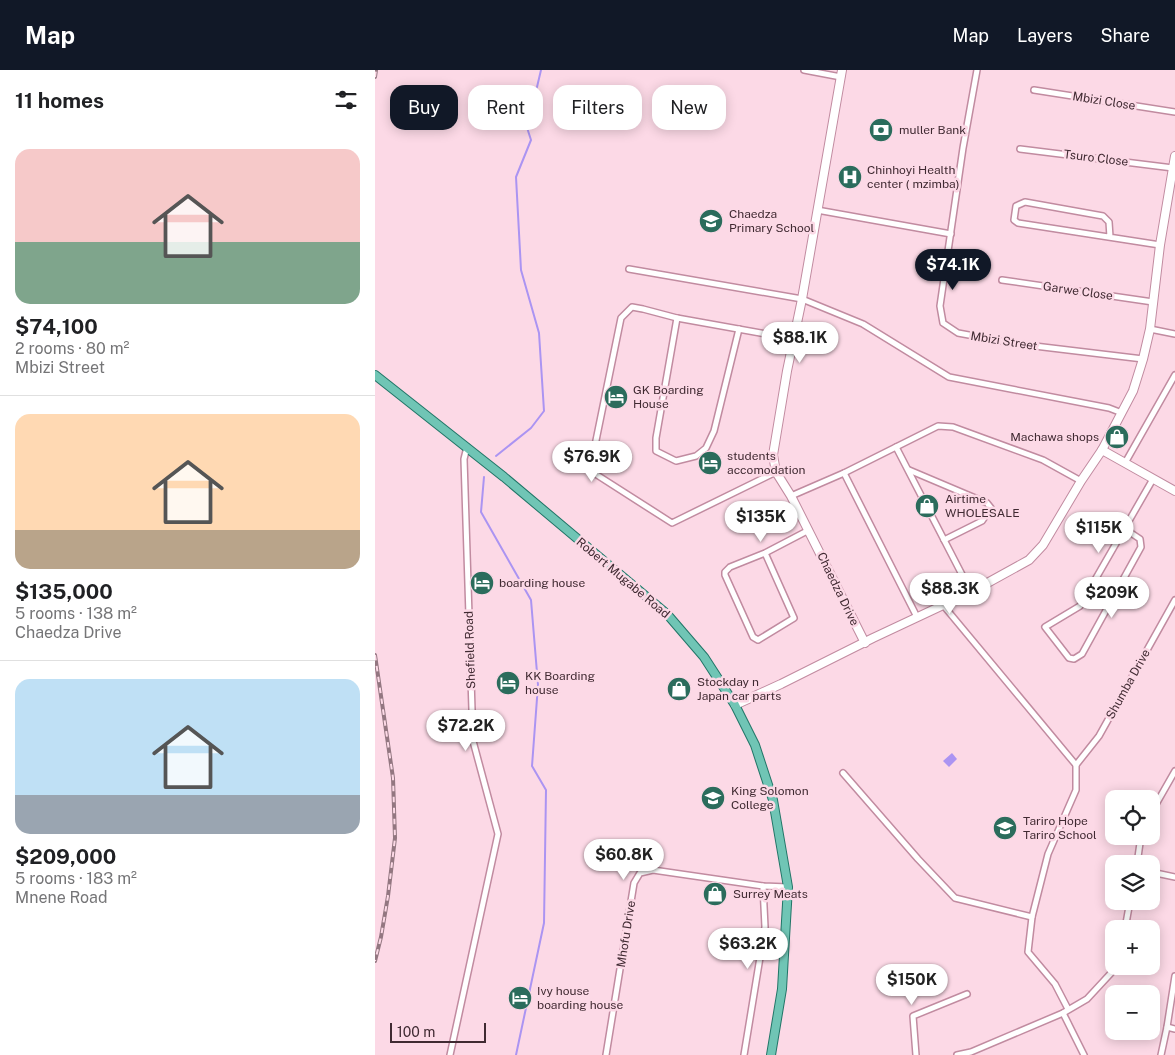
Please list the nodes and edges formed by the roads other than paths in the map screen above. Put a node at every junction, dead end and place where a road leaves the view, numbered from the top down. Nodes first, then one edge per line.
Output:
1 (804, 70) edge
2 (977, 70) edge
3 (841, 73) edge
4 (1034, 90) dead end
5 (1175, 112) edge
6 (1020, 149) dead end
7 (1175, 156) edge
8 (1173, 168) junction
9 (1173, 186) edge
10 (817, 210) junction
11 (951, 234) junction
12 (1110, 237) junction
13 (1160, 245) junction
14 (629, 269) dead end
15 (1002, 280) dead end
16 (802, 299) junction
17 (1153, 302) junction
18 (677, 318) junction
19 (739, 328) junction
20 (1150, 329) junction
21 (1175, 334) edge
22 (793, 339) junction
23 (1143, 359) junction
24 (375, 374) edge
25 (1175, 375) edge
26 (1122, 413) junction
27 (896, 447) junction
28 (467, 448) junction
29 (1102, 450) junction
30 (1125, 463) junction
31 (908, 470) junction
32 (776, 472) junction
33 (844, 473) junction
34 (1153, 479) junction
35 (1081, 481) junction
36 (1175, 491) edge
37 (791, 496) junction
38 (1125, 529) junction
39 (809, 530) junction
40 (944, 540) junction
41 (765, 552) junction
42 (971, 592) junction
43 (1175, 600) edge
44 (943, 605) junction
45 (917, 617) junction
46 (865, 643) junction
47 (735, 705) junction
48 (1076, 765) junction
49 (1175, 771) edge
50 (843, 773) dead end
51 (1160, 797) edge
52 (1160, 874) edge
53 (1175, 877) edge
54 (763, 886) junction
55 (788, 887) junction
56 (1032, 917) junction
57 (1109, 975) edge
58 (1175, 976) edge
59 (967, 994) dead end
60 (1065, 1011) junction
61 (1167, 1027) junction
62 (1175, 1029) edge
63 (449, 1055) edge
64 (606, 1055) edge
65 (745, 1055) edge
66 (771, 1055) edge
67 (916, 1055) edge
68 (957, 1055) edge
69 (1084, 1055) edge
70 (1161, 1055) edge

1 - 3 street
2 - 11 street, Mbizi Street
3 - 10 street, Chaedza Drive
4 - 5 street, Mbizi Close
6 - 8 street, Tsuro Close
7 - 8 street
8 - 9 street
9 - 13 street
10 - 11 street
10 - 16 street, Chaedza Drive
11 - 23 street, Mbizi Street
12 - 12 street
12 - 13 street
13 - 17 street
14 - 16 street
15 - 17 street, Garwe Close
16 - 22 street, Chaedza Drive
16 - 26 street
17 - 20 street
18 - 19 street
18 - 19 street
18 - 32 street
19 - 22 street
20 - 21 street
20 - 23 street
22 - 32 street, Chaedza Drive
23 - 26 street
24 - 28 main road, Robert Mugabe Road
25 - 30 street
26 - 29 street
27 - 31 street
27 - 33 street
27 - 35 street
28 - 47 main road, Robert Mugabe Road
28 - 63 street, Shefield Road
29 - 30 street
29 - 35 street
30 - 34 street
31 - 40 street
31 - 40 street
32 - 37 street, Chaedza Drive
33 - 37 street
33 - 45 street
34 - 36 street
34 - 38 street
35 - 42 street
37 - 39 street, Chaedza Drive
38 - 38 street
39 - 41 street
39 - 46 street, Chaedza Drive
40 - 42 street
41 - 41 street
42 - 44 street
43 - 48 street, Shumba Drive
44 - 45 street
44 - 48 street
45 - 46 street
46 - 47 street
47 - 55 main road, Robert Mugabe Road
48 - 56 street
49 - 51 street
50 - 56 street
52 - 53 street
54 - 55 street, Mhofu Drive
54 - 64 street, Mhofu Drive
54 - 65 street
55 - 66 main road, Robert Mugabe Road
56 - 60 street
57 - 60 street
58 - 61 street
59 - 67 street
60 - 68 street
60 - 69 street
61 - 62 street
61 - 70 street

